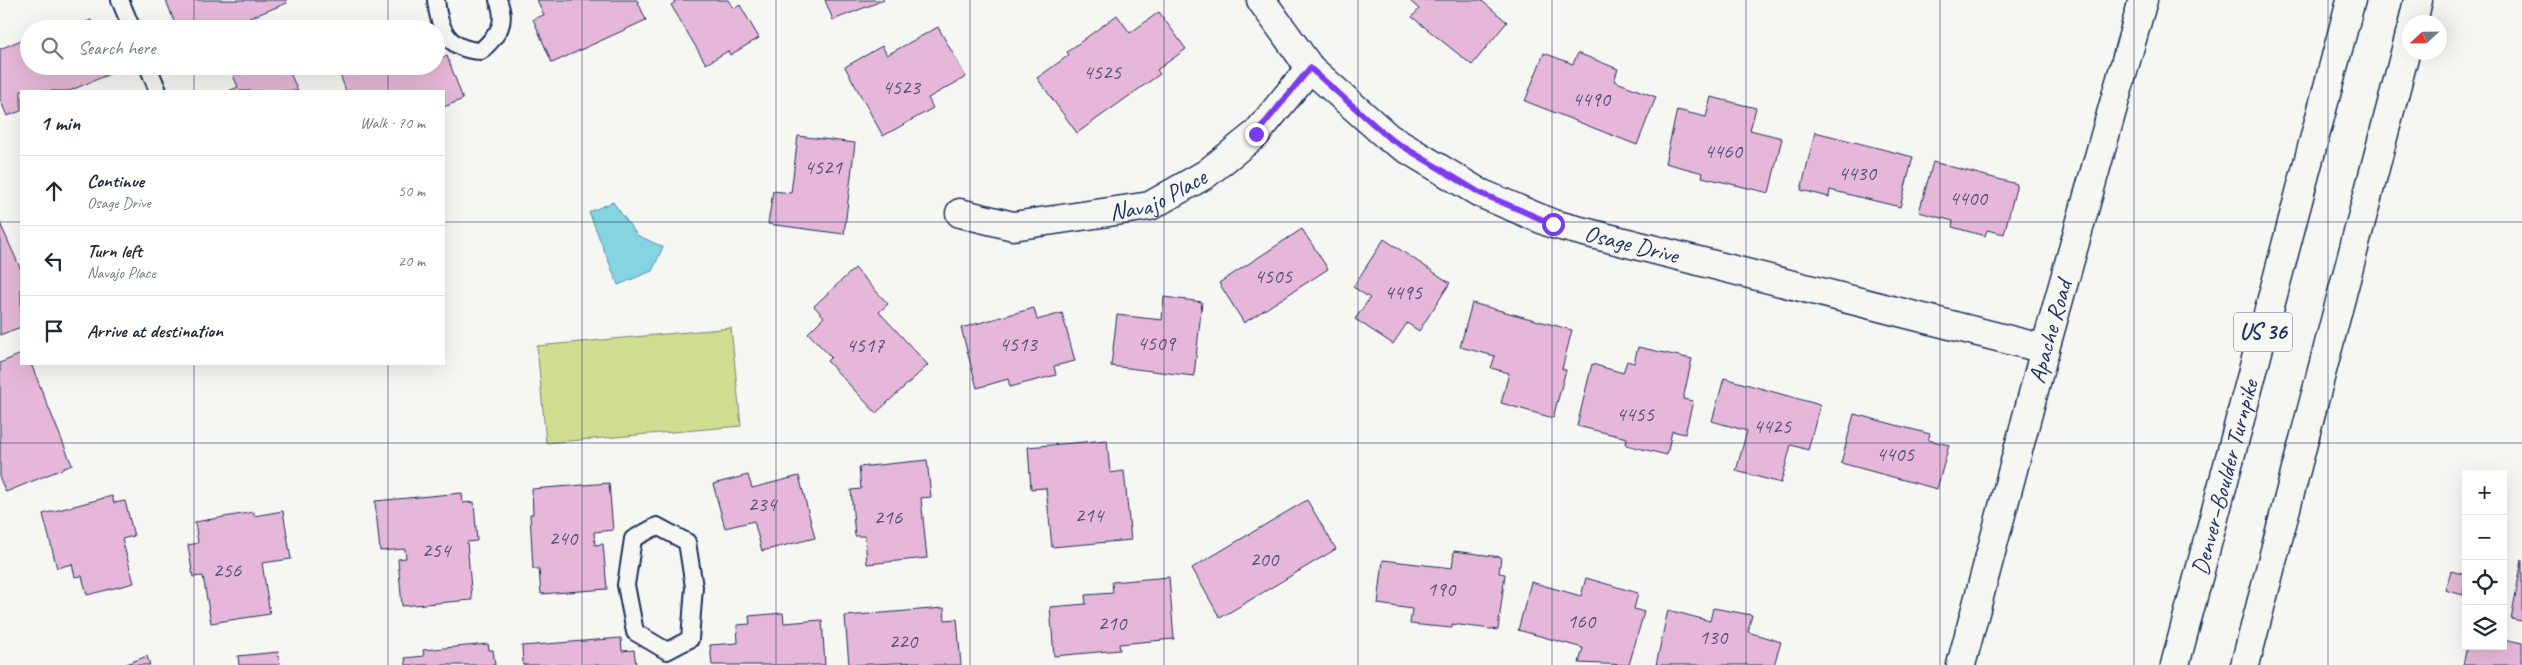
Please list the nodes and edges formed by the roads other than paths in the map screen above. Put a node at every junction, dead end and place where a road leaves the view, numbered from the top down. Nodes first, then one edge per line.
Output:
1 (120, 0) edge
2 (436, 0) edge
3 (498, 0) edge
4 (1261, 0) edge
5 (2143, 0) edge
6 (2351, 0) edge
7 (2418, 0) edge
8 (2414, 15) edge
9 (128, 20) edge
10 (439, 20) edge
11 (445, 36) edge
12 (2403, 60) edge
13 (1310, 68) junction
14 (152, 75) edge
15 (158, 90) edge
16 (960, 214) dead end
17 (2045, 349) junction
18 (668, 658) edge
19 (1961, 665) edge
20 (2175, 665) edge
21 (2245, 665) edge

1 - 9 lane
2 - 10 lane
3 - 11 lane
4 - 13 main road, Osage Drive
5 - 17 main road, Apache Road
6 - 20 main road, Denver–Boulder Turnpike / US 36
7 - 8 main road
12 - 21 main road, US 36
13 - 16 main road, Navajo Place
13 - 17 main road, Osage Drive
14 - 15 lane
17 - 19 main road, Apache Road
18 - 18 lane

